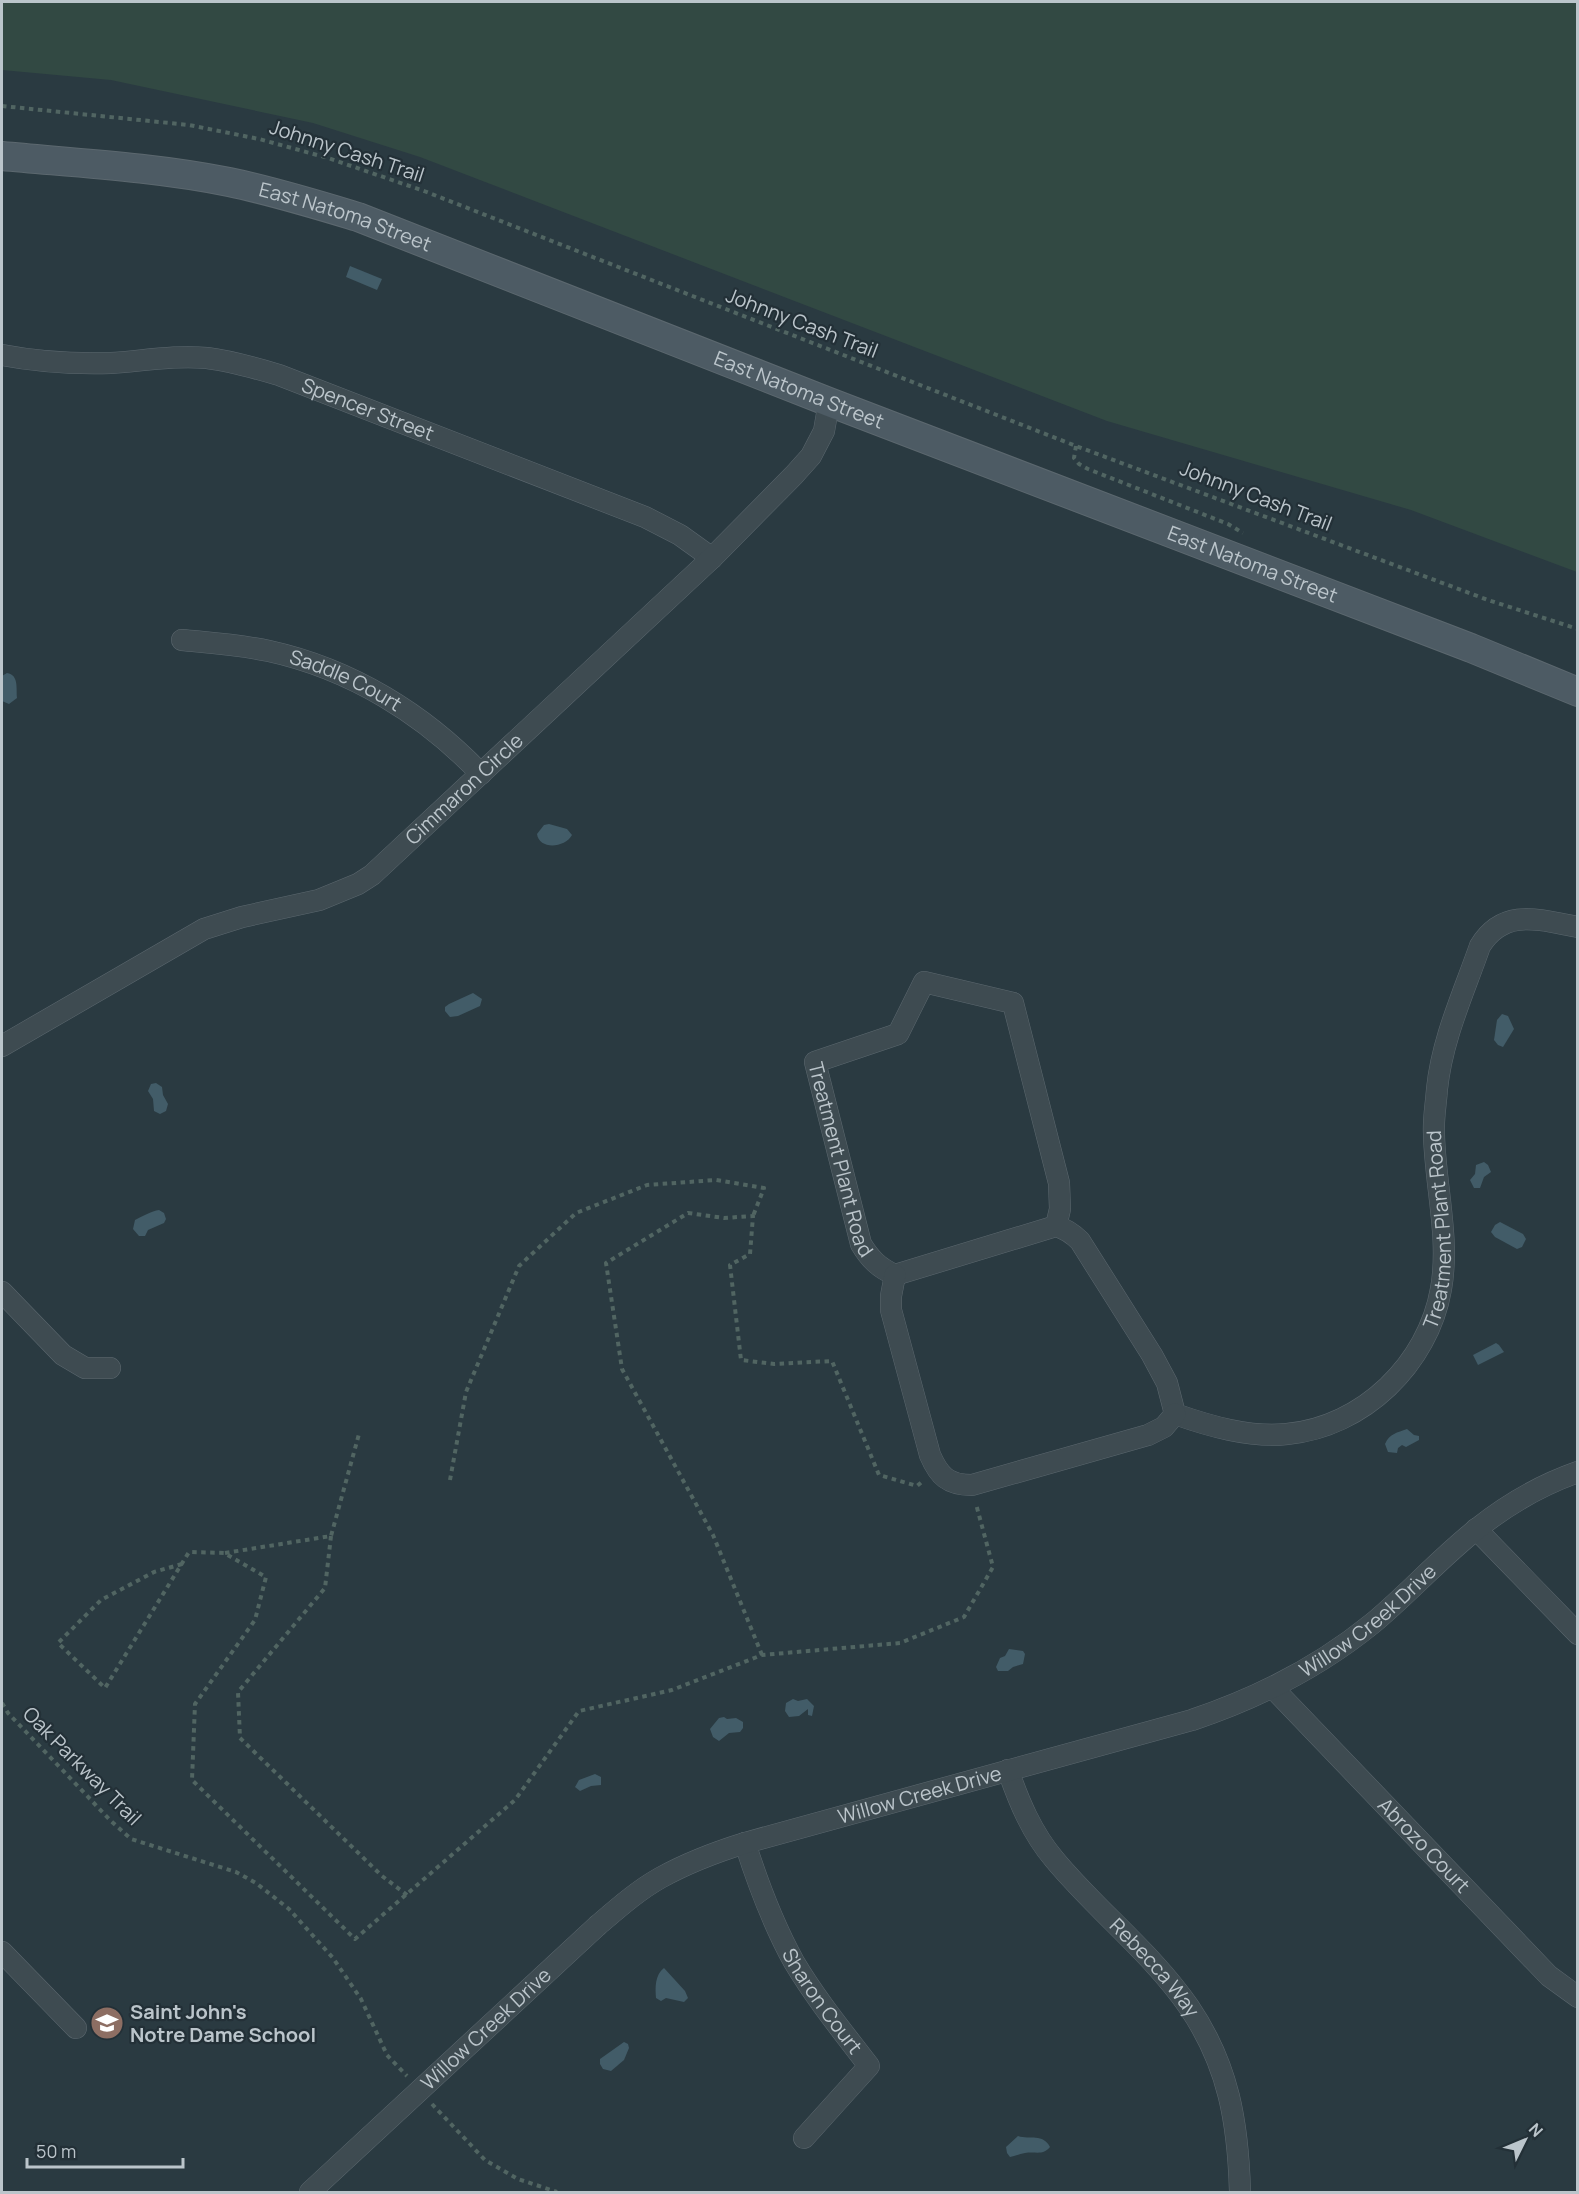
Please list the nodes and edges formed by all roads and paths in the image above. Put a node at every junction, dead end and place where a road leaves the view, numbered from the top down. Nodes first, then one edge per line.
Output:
1 (2, 105) edge
2 (2, 156) edge
3 (2, 355) edge
4 (829, 402) junction
5 (712, 558) junction
6 (1578, 629) edge
7 (182, 640) dead end
8 (1578, 692) edge
9 (481, 774) junction
10 (1578, 927) edge
11 (2, 1046) edge
12 (753, 1216) junction
13 (1056, 1226) junction
14 (895, 1275) junction
15 (2, 1292) edge
16 (110, 1368) dead end
17 (1175, 1414) junction
18 (360, 1434) dead end
19 (936, 1469) junction
20 (1578, 1472) edge
21 (450, 1480) dead end
22 (972, 1485) junction
23 (1476, 1529) junction
24 (331, 1536) junction
25 (224, 1553) junction
26 (182, 1564) junction
27 (1578, 1634) edge
28 (762, 1655) junction
29 (1273, 1688) junction
30 (2, 1703) edge
31 (1008, 1770) junction
32 (745, 1843) junction
33 (407, 1895) junction
34 (2, 1952) edge
35 (1578, 1997) edge
36 (76, 2028) dead end
37 (404, 2073) dead end
38 (433, 2104) dead end
39 (804, 2138) dead end
40 (310, 2193) edge
41 (557, 2193) edge
42 (1240, 2193) edge

1 - 6 path, Johnny Cash Trail
2 - 4 main road, East Natoma Street
3 - 5 street, Spencer Street
4 - 5 street, Cimmaron Circle
4 - 8 main road, East Natoma Street
5 - 9 street, Cimmaron Circle
7 - 9 street, Saddle Court
9 - 11 street, Cimmaron Circle
10 - 17 street, Treatment Plant Road
12 - 19 path
12 - 21 path
12 - 28 path
13 - 14 street, Treatment Plant Road
13 - 14 street, Treatment Plant Road
13 - 17 street
14 - 19 street, Treatment Plant Road
15 - 16 street
17 - 22 street
18 - 24 path
19 - 22 street
20 - 23 street, Willow Creek Drive
22 - 28 path
23 - 27 street
23 - 29 street, Willow Creek Drive
24 - 25 path
24 - 33 path
25 - 26 path
25 - 33 path
26 - 26 path
28 - 33 path
29 - 31 street, Willow Creek Drive
29 - 35 street, Abrozo Court
30 - 37 path, Oak Parkway Trail
31 - 32 street, Willow Creek Drive
31 - 42 street, Rebecca Way
32 - 39 street, Sharon Court
32 - 40 street, Willow Creek Drive
34 - 36 street
38 - 41 path

